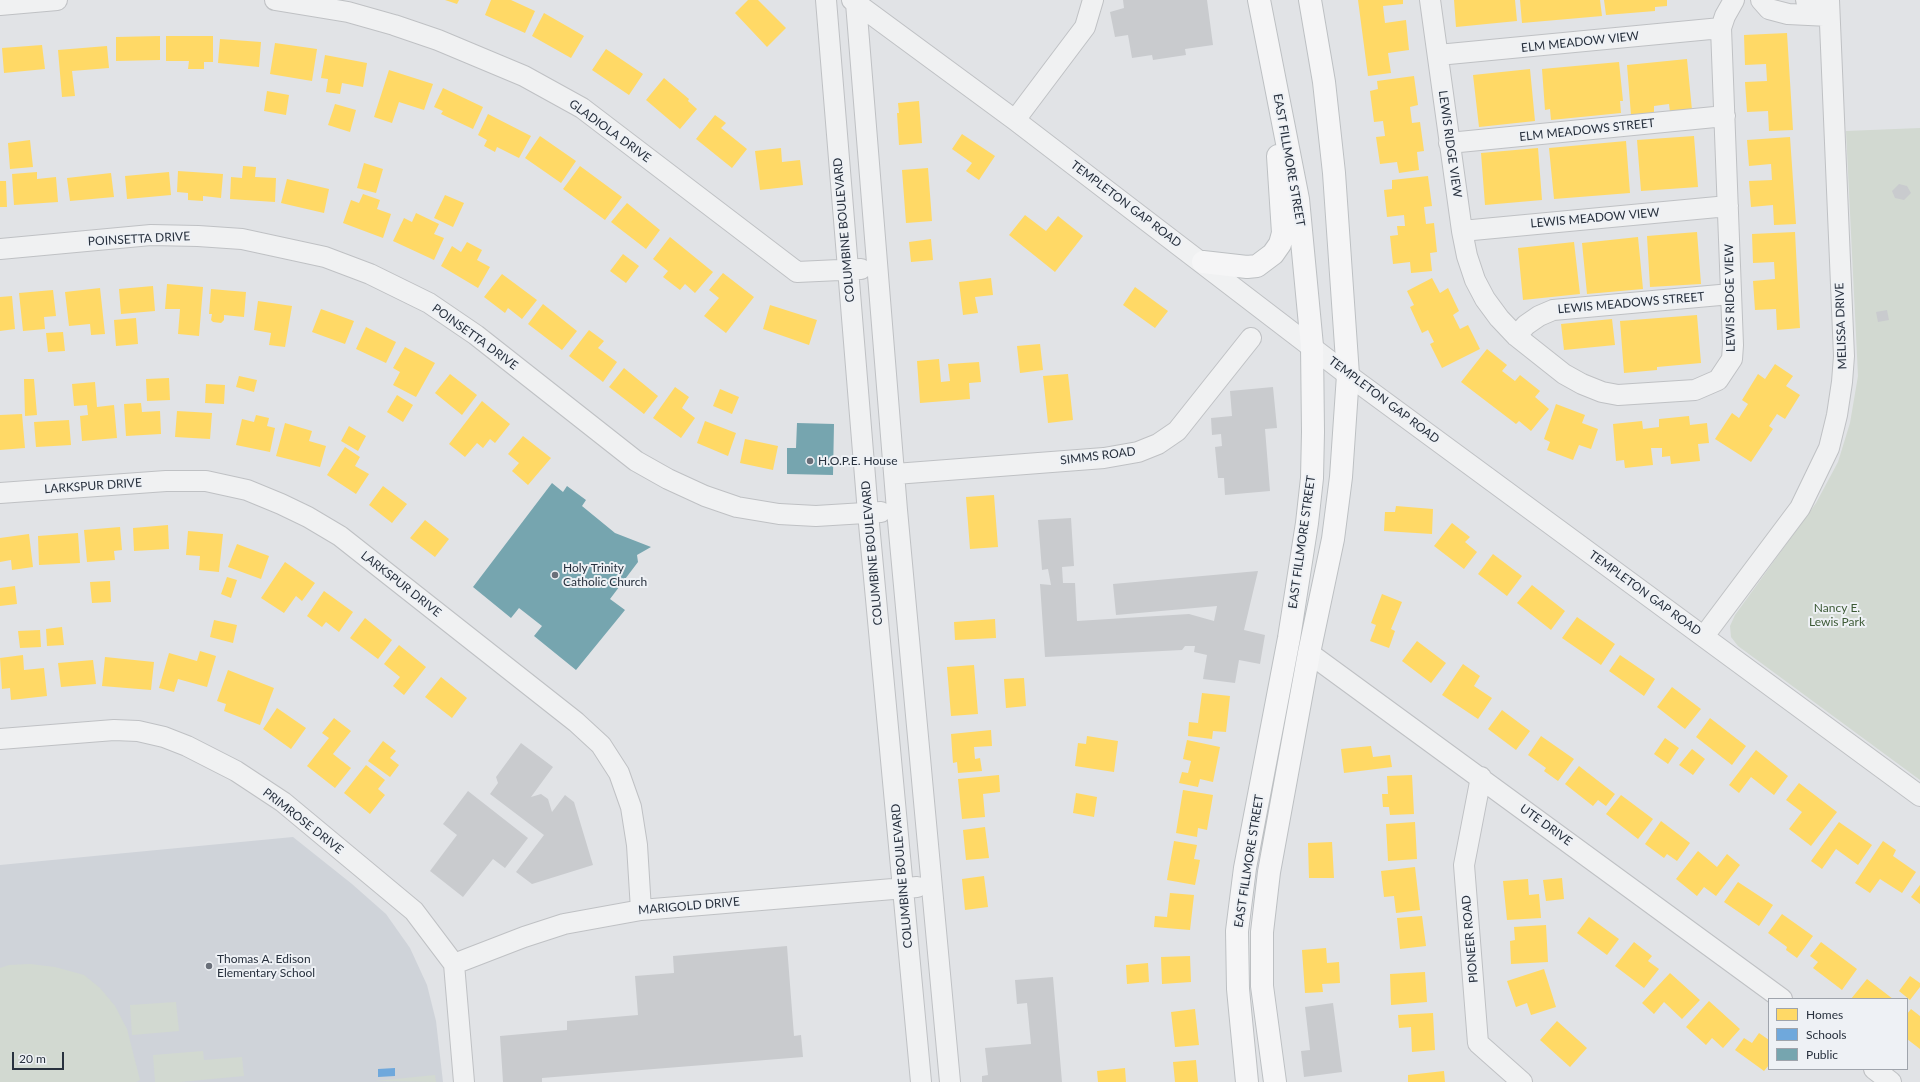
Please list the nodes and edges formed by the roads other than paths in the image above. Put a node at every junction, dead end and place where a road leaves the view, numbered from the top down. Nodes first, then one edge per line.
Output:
1 (57, 0) edge
2 (276, 0) edge
3 (826, 0) edge
4 (1093, 0) edge
5 (1259, 0) edge
6 (1310, 0) edge
7 (1430, 0) edge
8 (1734, 0) edge
9 (1761, 0) edge
10 (1806, 0) edge
11 (854, 2) edge
12 (0, 5) edge
13 (1829, 6) edge
14 (1722, 28) junction
15 (1438, 56) junction
16 (1280, 107) junction
17 (1725, 116) junction
18 (1015, 120) junction
19 (1449, 143) junction
20 (1728, 206) junction
21 (1462, 231) junction
22 (0, 249) edge
23 (1203, 262) junction
24 (877, 268) junction
25 (848, 270) junction
26 (1731, 294) junction
27 (1516, 336) junction
28 (1251, 338) dead end
29 (1312, 346) junction
30 (1348, 374) junction
31 (895, 474) junction
32 (0, 493) edge
33 (897, 510) junction
34 (868, 513) junction
35 (1704, 636) junction
36 (1310, 653) junction
37 (0, 739) edge
38 (1481, 777) junction
39 (1920, 796) edge
40 (931, 885) junction
41 (904, 888) junction
42 (641, 910) junction
43 (454, 964) junction
44 (1781, 998) edge
45 (1875, 1070) edge
46 (464, 1082) edge
47 (921, 1082) edge
48 (950, 1082) edge
49 (1247, 1082) edge
50 (1275, 1082) edge
51 (1522, 1082) edge
52 (1891, 1082) edge

1 - 12 street
2 - 25 street, GLADIOLA DRIVE
3 - 25 street, COLUMBINE BOULEVARD
4 - 18 street
5 - 16 main road, EAST FILLMORE STREET
6 - 30 main road, EAST FILLMORE STREET
7 - 15 street, LEWIS RIDGE VIEW
8 - 14 street, LEWIS RIDGE VIEW
9 - 13 street
10 - 13 street
11 - 18 street, TEMPLETON GAP ROAD
11 - 24 street
13 - 35 street, MELISSA DRIVE
14 - 15 street, ELM MEADOW VIEW
14 - 17 street, LEWIS RIDGE VIEW
15 - 19 street, LEWIS RIDGE VIEW
16 - 23 main road
16 - 29 main road, EAST FILLMORE STREET
17 - 19 street, ELM MEADOWS STREET
17 - 20 street, LEWIS RIDGE VIEW
18 - 23 street, TEMPLETON GAP ROAD
19 - 21 street, LEWIS RIDGE VIEW
20 - 21 street, LEWIS MEADOW VIEW
20 - 26 street, LEWIS RIDGE VIEW
21 - 27 street, LEWIS RIDGE VIEW
22 - 34 street, POINSETTA DRIVE
23 - 29 street, TEMPLETON GAP ROAD
24 - 25 street, GLADIOLA DRIVE
24 - 31 street
25 - 34 street, COLUMBINE BOULEVARD
26 - 27 street, LEWIS MEADOWS STREET
26 - 27 street, LEWIS RIDGE VIEW
28 - 31 street, SIMMS ROAD
29 - 30 street, TEMPLETON GAP ROAD
29 - 49 main road, EAST FILLMORE STREET
30 - 35 street, TEMPLETON GAP ROAD
30 - 36 main road, EAST FILLMORE STREET
31 - 33 street
32 - 42 street, LARKSPUR DRIVE
33 - 34 street, POINSETTA DRIVE
33 - 40 street
34 - 41 street, COLUMBINE BOULEVARD
35 - 39 street, TEMPLETON GAP ROAD
36 - 38 street, UTE DRIVE
36 - 50 main road, EAST FILLMORE STREET
37 - 43 street, PRIMROSE DRIVE
38 - 44 street, UTE DRIVE
38 - 51 street, PIONEER ROAD
40 - 41 street, MARIGOLD DRIVE
40 - 48 street
41 - 42 street, MARIGOLD DRIVE
41 - 47 street, COLUMBINE BOULEVARD
42 - 43 street, MARIGOLD DRIVE
43 - 46 street
45 - 52 street

